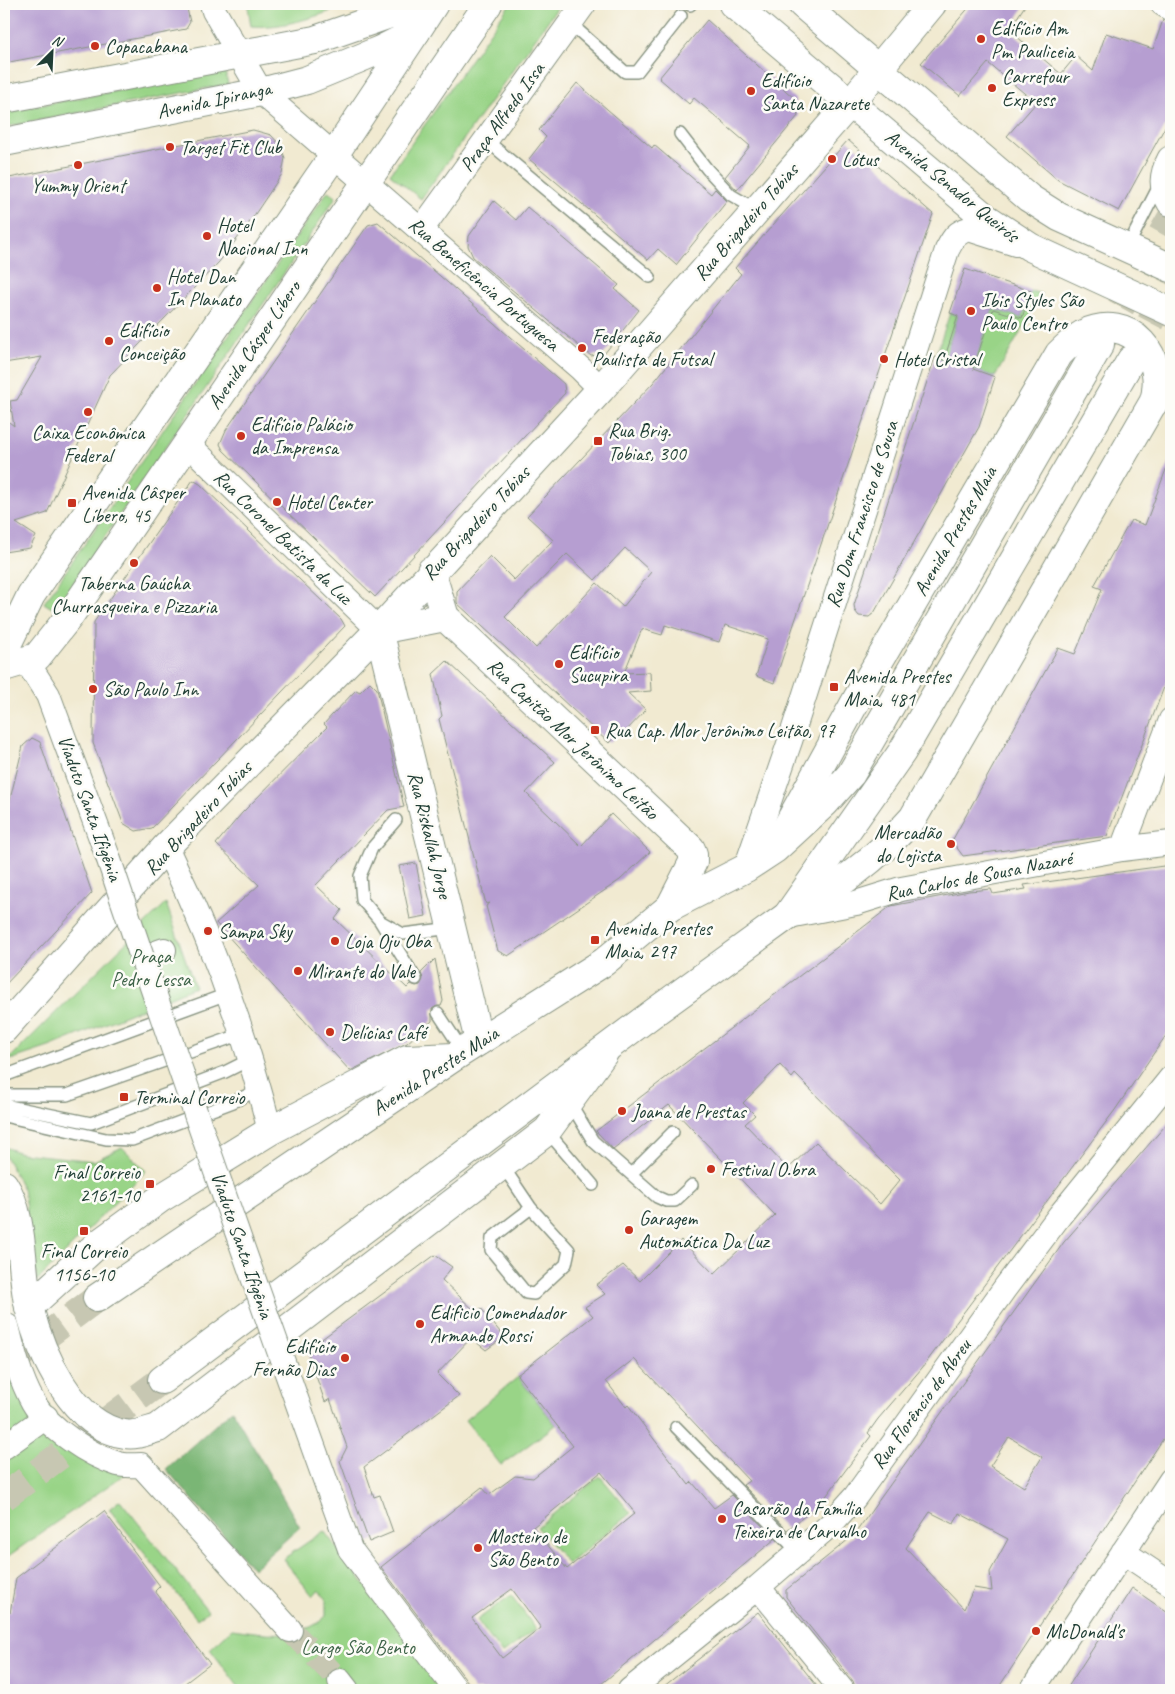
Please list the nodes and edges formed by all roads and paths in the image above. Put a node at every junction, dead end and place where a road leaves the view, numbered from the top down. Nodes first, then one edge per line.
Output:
1 (212, 4) edge
2 (411, 4) edge
3 (434, 4) edge
4 (488, 4) edge
5 (584, 4) edge
6 (733, 4) edge
7 (802, 4) edge
8 (932, 4) edge
9 (1162, 4) edge
10 (1171, 9) edge
11 (681, 16) dead end
12 (570, 22) junction
13 (416, 32) junction
14 (238, 53) junction
15 (878, 70) junction
16 (261, 92) junction
17 (4, 99) edge
18 (850, 103) junction
19 (680, 134) dead end
20 (486, 140) junction
21 (4, 142) edge
22 (334, 155) junction
23 (1168, 168) edge
24 (365, 182) junction
25 (1171, 202) edge
26 (757, 210) junction
27 (421, 230) junction
28 (1030, 247) junction
29 (1127, 248) junction
30 (1171, 268) edge
31 (650, 277) dead end
32 (1171, 312) edge
33 (1100, 344) tunnel mouth
34 (1131, 360) tunnel mouth
35 (1171, 370) edge
36 (601, 389) junction
37 (1153, 404) junction
38 (187, 443) junction
39 (431, 571) junction
40 (445, 617) junction
41 (379, 630) junction
42 (12, 660) edge
43 (1171, 720) edge
44 (396, 820) dead end
45 (1171, 843) edge
46 (166, 847) junction
47 (776, 849) junction
48 (1122, 849) junction
49 (746, 868) junction
50 (670, 907) junction
51 (787, 916) junction
52 (380, 921) junction
53 (452, 928) junction
54 (164, 950) dead end
55 (141, 958) junction
56 (416, 979) dead end
57 (227, 994) junction
58 (438, 1013) dead end
59 (4, 1029) edge
60 (242, 1034) junction
61 (465, 1050) junction
62 (607, 1050) junction
63 (251, 1059) junction
64 (4, 1076) edge
65 (1171, 1078) edge
66 (260, 1088) junction
67 (4, 1095) edge
68 (568, 1100) junction
69 (4, 1105) edge
70 (4, 1116) edge
71 (270, 1131) junction
72 (547, 1131) junction
73 (673, 1132) dead end
74 (502, 1165) junction
75 (631, 1174) junction
76 (4, 1185) edge
77 (593, 1185) dead end
78 (692, 1185) dead end
79 (531, 1208) junction
80 (97, 1298) tunnel mouth
81 (29, 1307) junction
82 (5, 1327) edge
83 (162, 1380) tunnel mouth
84 (46, 1417) junction
85 (676, 1427) dead end
86 (4, 1447) edge
87 (1171, 1480) edge
88 (798, 1552) junction
89 (1124, 1552) junction
90 (1171, 1584) edge
91 (758, 1587) junction
92 (290, 1630) tunnel mouth
93 (456, 1690) edge
94 (630, 1690) edge
95 (842, 1690) edge
96 (1032, 1690) edge

1 - 14 street, Rua Beneficência Portuguesa
2 - 14 main road, Avenida Ipiranga
3 - 13 main road, Avenida Cásper Líbero
4 - 24 main road, Avenida Cásper Líbero
5 - 12 street, Praça Alfredo Issa
6 - 18 main road, Avenida Senador Queirós
7 - 15 main road, Avenida Senador Queirós
8 - 15 main road, Rua Brigadeiro Tobias
9 - 10 street
11 - 12 lane
12 - 20 street, Praça Alfredo Issa
13 - 16 main road, Avenida Ipiranga
13 - 22 main road, Avenida Cásper Líbero
14 - 16 street, Rua Beneficência Portuguesa
14 - 17 main road, Avenida Ipiranga
15 - 18 main road, Rua Brigadeiro Tobias
15 - 29 main road, Avenida Senador Queirós
16 - 21 main road, Avenida Ipiranga
16 - 22 street, Rua Beneficência Portuguesa
18 - 26 main road, Rua Brigadeiro Tobias
18 - 28 main road, Avenida Senador Queirós
19 - 26 lane
20 - 27 street, Praça Alfredo Issa
20 - 31 lane
22 - 24 street, Rua Beneficência Portuguesa
22 - 42 main road, Avenida Cásper Líbero
23 - 25 main road
23 - 29 lane
24 - 27 street, Rua Beneficência Portuguesa
24 - 38 main road, Avenida Cásper Líbero
26 - 36 main road, Rua Brigadeiro Tobias
27 - 36 street, Rua Beneficência Portuguesa
28 - 32 main road, Avenida Senador Queirós
28 - 49 street, Rua Dom Francisco de Sousa
29 - 30 main road, Avenida Senador Queirós
33 - 47 main road, Avenida Prestes Maia
34 - 51 main road, Avenida Prestes Maia
35 - 37 main road, Avenida Prestes Maia
36 - 39 main road, Rua Brigadeiro Tobias
37 - 47 main road, Avenida Prestes Maia
37 - 51 main road, Avenida Prestes Maia
38 - 41 street, Rua Coronel Batista da Luz
38 - 42 main road, Avenida Cásper Líbero
39 - 40 main road, Rua Capitão Mor Jerônimo Leitão
39 - 41 main road, Rua Brigadeiro Tobias
40 - 41 main road
40 - 50 main road, Rua Capitão Mor Jerônimo Leitão
41 - 46 main road, Rua Brigadeiro Tobias
41 - 53 main road, Rua Riskallah Jorge
42 - 55 street, Viaduto Santa Ifigênia, bridge
43 - 48 street
44 - 52 lane
45 - 48 street, Rua Carlos de Sousa Nazaré
46 - 57 street
46 - 59 main road, Rua Brigadeiro Tobias
47 - 49 main road, Avenida Prestes Maia
48 - 51 street, Rua Carlos de Sousa Nazaré
49 - 50 main road, Avenida Prestes Maia
50 - 61 main road, Avenida Prestes Maia
51 - 62 main road, Avenida Prestes Maia
52 - 53 lane
52 - 56 lane
53 - 61 main road, Rua Riskallah Jorge
54 - 55 street
55 - 93 street, Viaduto Santa Ifigênia, bridge
57 - 60 street
57 - 64 lane
58 - 61 lane
60 - 63 street
60 - 67 lane
61 - 71 main road
61 - 80 main road, Avenida Prestes Maia
62 - 68 main road, Avenida Prestes Maia
62 - 83 main road, Avenida Prestes Maia
63 - 66 street
63 - 69 lane
65 - 88 street, Rua Florêncio de Abreu
66 - 70 lane
66 - 71 street
68 - 72 main road, Avenida Prestes Maia
68 - 75 lane
71 - 81 main road
72 - 74 main road, Avenida Prestes Maia
72 - 77 lane
73 - 75 lane
74 - 79 lane
74 - 81 main road, Avenida Prestes Maia
75 - 78 lane
76 - 81 main road
79 - 79 lane
82 - 84 street
84 - 86 street
84 - 92 street
85 - 88 lane
87 - 89 street
88 - 91 street, Rua Florêncio de Abreu
89 - 90 street
89 - 96 street
91 - 94 street, Rua Florêncio de Abreu
91 - 95 street

